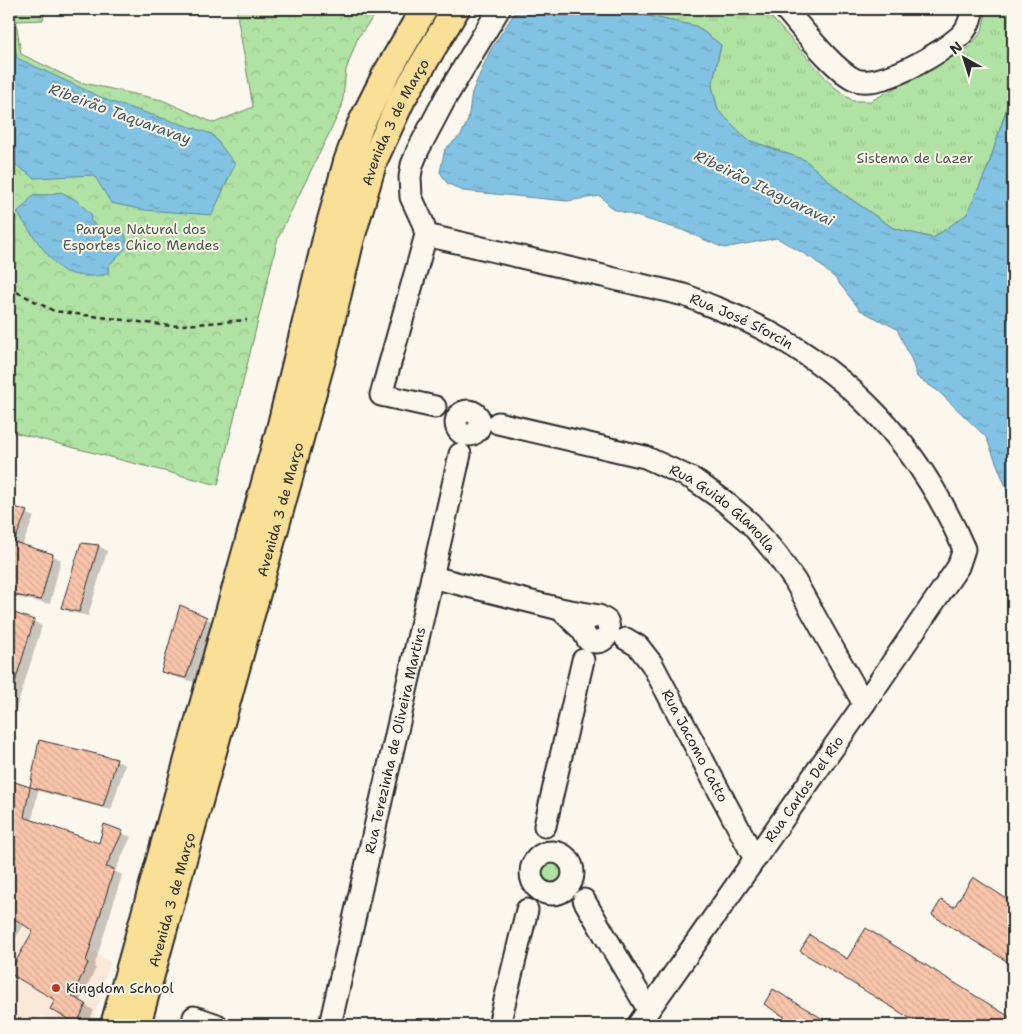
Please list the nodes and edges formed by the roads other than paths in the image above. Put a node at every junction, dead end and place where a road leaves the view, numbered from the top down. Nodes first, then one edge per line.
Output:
1 (424, 9) edge
2 (456, 9) edge
3 (499, 9) edge
4 (785, 9) edge
5 (972, 9) edge
6 (426, 235) junction
7 (467, 424) junction
8 (964, 549) joint
9 (432, 577) junction
10 (594, 631) junction
11 (864, 704) junction
12 (545, 826) junction
13 (755, 859) junction
14 (570, 864) junction
15 (532, 868) junction
16 (554, 893) junction
17 (584, 900) junction
18 (527, 910) junction
19 (194, 1017) dead end
20 (643, 1017) edge
21 (114, 1025) edge
22 (137, 1025) edge
23 (217, 1025) edge
24 (330, 1025) edge
25 (499, 1025) edge

1 - 21 main road, Avenida 3 de Março
2 - 22 main road, Avenida 3 de Março
3 - 6 street
4 - 5 street
6 - 7 street
6 - 8 street, Rua José Sforcin
7 - 9 street, Rua Terezinha de Oliveira Martins
7 - 11 street, Rua Guido Glanolla
8 - 11 street, Rua Carlos Del Rio
9 - 10 street, Rua Jacomo Catto
9 - 24 street, Rua Terezinha de Oliveira Martins
10 - 12 street
10 - 13 street, Rua Jacomo Catto
11 - 13 street, Rua Carlos Del Rio
12 - 14 street
12 - 15 street
13 - 20 street, Rua Carlos Del Rio
14 - 15 street
14 - 16 street
14 - 17 street
15 - 16 street
15 - 18 street
16 - 17 street
16 - 18 street
17 - 20 street
18 - 25 street
19 - 23 street

